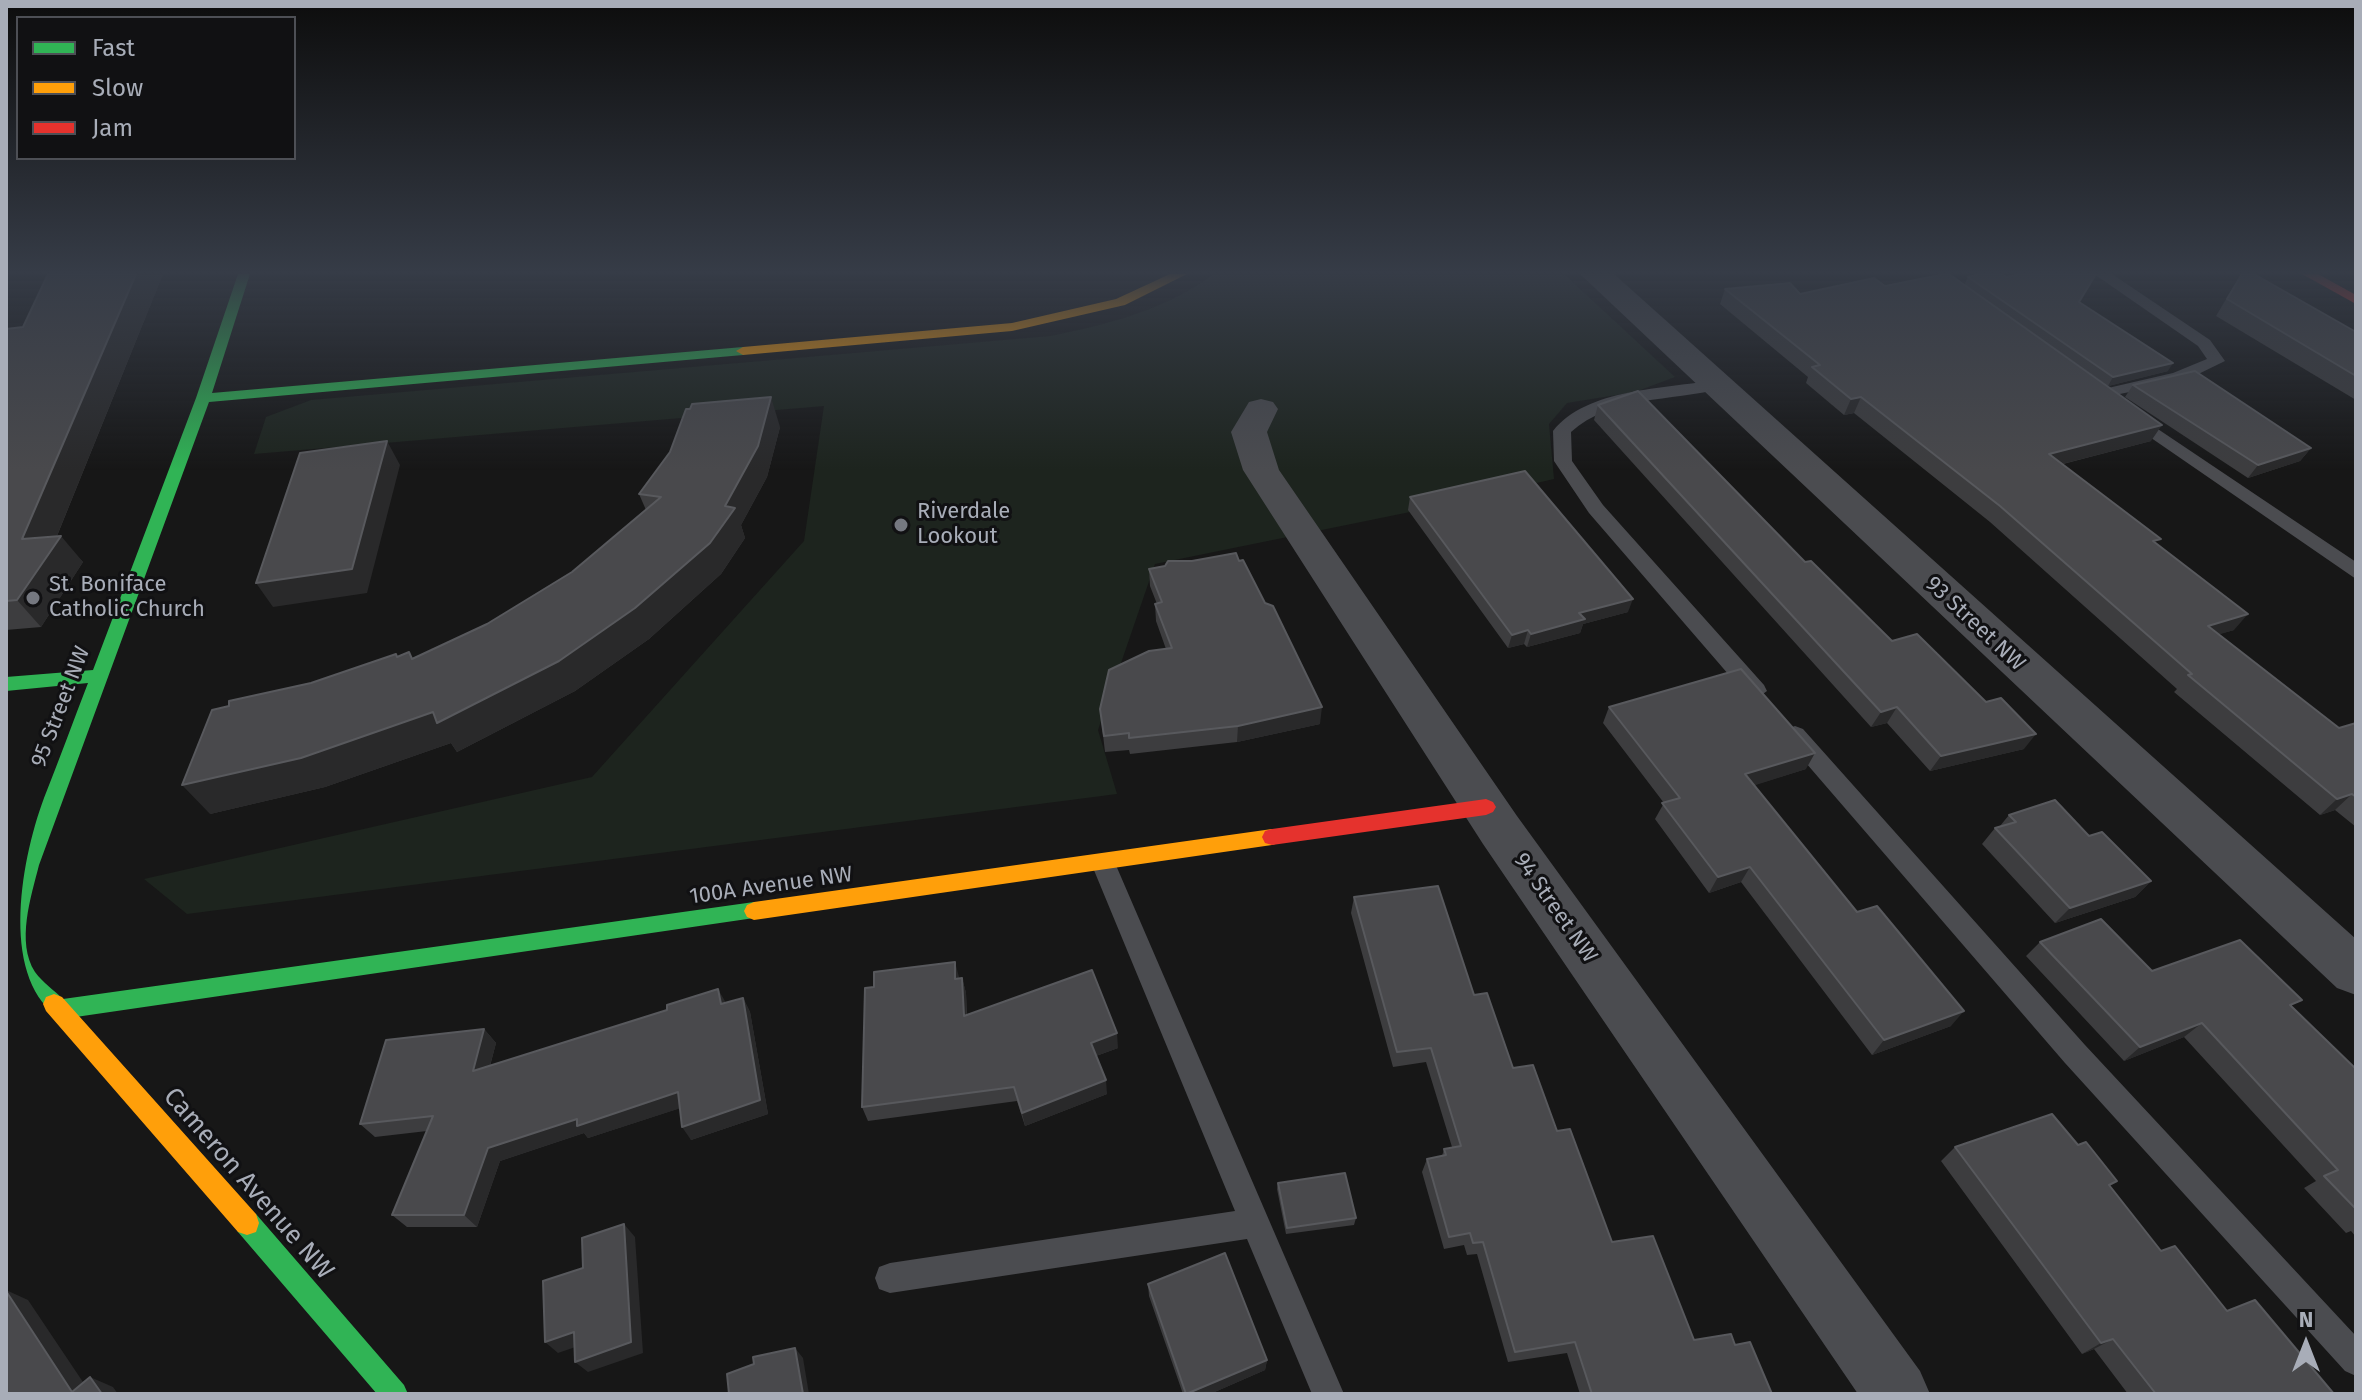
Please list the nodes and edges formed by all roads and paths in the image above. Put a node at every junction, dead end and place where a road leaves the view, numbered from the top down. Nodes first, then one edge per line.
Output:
1 (222, 339) edge
2 (871, 339) edge
3 (1666, 339) edge
4 (2199, 339) edge
5 (1715, 385) junction
6 (203, 398) junction
7 (1261, 409) dead end
8 (2356, 572) edge
9 (98, 676) junction
10 (6, 684) edge
11 (1486, 807) junction
12 (1103, 863) junction
13 (2356, 972) edge
14 (62, 1009) junction
15 (1255, 1223) junction
16 (890, 1278) dead end
17 (2356, 1360) edge
18 (395, 1394) edge
19 (1328, 1394) edge
20 (1897, 1394) edge

1 - 6 street, 95 Street NW
2 - 6 street
3 - 5 street, 93 Street NW
4 - 8 lane
5 - 13 street, 93 Street NW
5 - 17 lane
6 - 9 street, 95 Street NW
7 - 11 street, 94 Street NW
9 - 10 street
9 - 14 street, 95 Street NW
11 - 12 street, 100A Avenue NW
11 - 20 street, 94 Street NW
12 - 14 street, 100A Avenue NW
12 - 15 lane
14 - 18 street, Cameron Avenue NW
15 - 16 lane
15 - 19 lane

